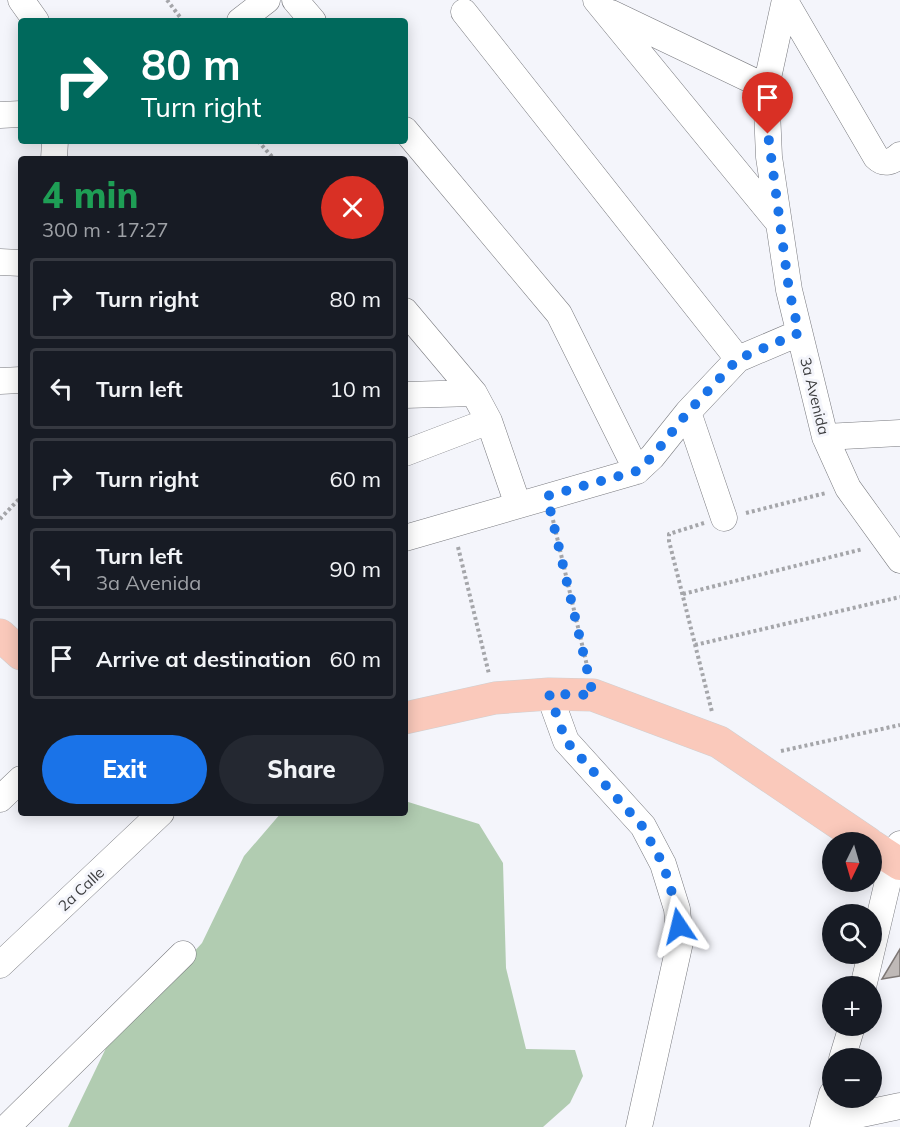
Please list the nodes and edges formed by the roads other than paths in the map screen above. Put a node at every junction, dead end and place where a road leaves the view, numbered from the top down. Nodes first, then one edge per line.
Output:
1 (21, 0) edge
2 (267, 0) edge
3 (295, 0) edge
4 (785, 1) edge
5 (601, 5) edge
6 (464, 12) dead end
7 (34, 18) edge
8 (244, 18) edge
9 (310, 18) edge
10 (766, 87) junction
11 (18, 114) edge
12 (0, 115) edge
13 (408, 134) edge
14 (900, 155) edge
15 (778, 222) junction
16 (0, 262) edge
17 (18, 263) edge
18 (408, 315) edge
19 (799, 333) junction
20 (738, 359) junction
21 (18, 380) edge
22 (0, 381) edge
23 (474, 393) junction
24 (408, 395) edge
25 (688, 412) junction
26 (489, 421) junction
27 (900, 433) edge
28 (825, 437) junction
29 (408, 452) edge
30 (637, 471) junction
31 (518, 505) junction
32 (724, 519) road end
33 (408, 537) edge
34 (893, 551) edge
35 (549, 694) junction
36 (408, 717) edge
37 (18, 782) edge
38 (0, 799) edge
39 (158, 816) edge
40 (886, 851) edge
41 (183, 954) dead end
42 (0, 965) edge
43 (864, 976) edge
44 (900, 1106) edge
45 (828, 1108) edge
46 (6, 1122) edge
47 (824, 1125) edge
48 (639, 1127) edge

1 - 7 street
2 - 8 street
3 - 9 street
4 - 10 street, 3a Avenida
4 - 14 street
5 - 10 street
5 - 15 street
6 - 20 street
10 - 15 street, 3a Avenida
11 - 12 street
13 - 30 street
15 - 19 street, 3a Avenida
16 - 17 street
18 - 23 street
19 - 20 street
19 - 28 street, 3a Avenida
20 - 25 street
21 - 22 street
23 - 24 street
23 - 26 street
25 - 30 street
25 - 32 street
26 - 29 street
26 - 31 street
27 - 28 street
28 - 34 street, 3a Avenida
30 - 31 street
31 - 33 street
35 - 36 main road
35 - 40 main road
35 - 48 street
37 - 38 street
39 - 42 street, 2a Calle
40 - 43 street
41 - 46 street
44 - 47 street
45 - 47 street

